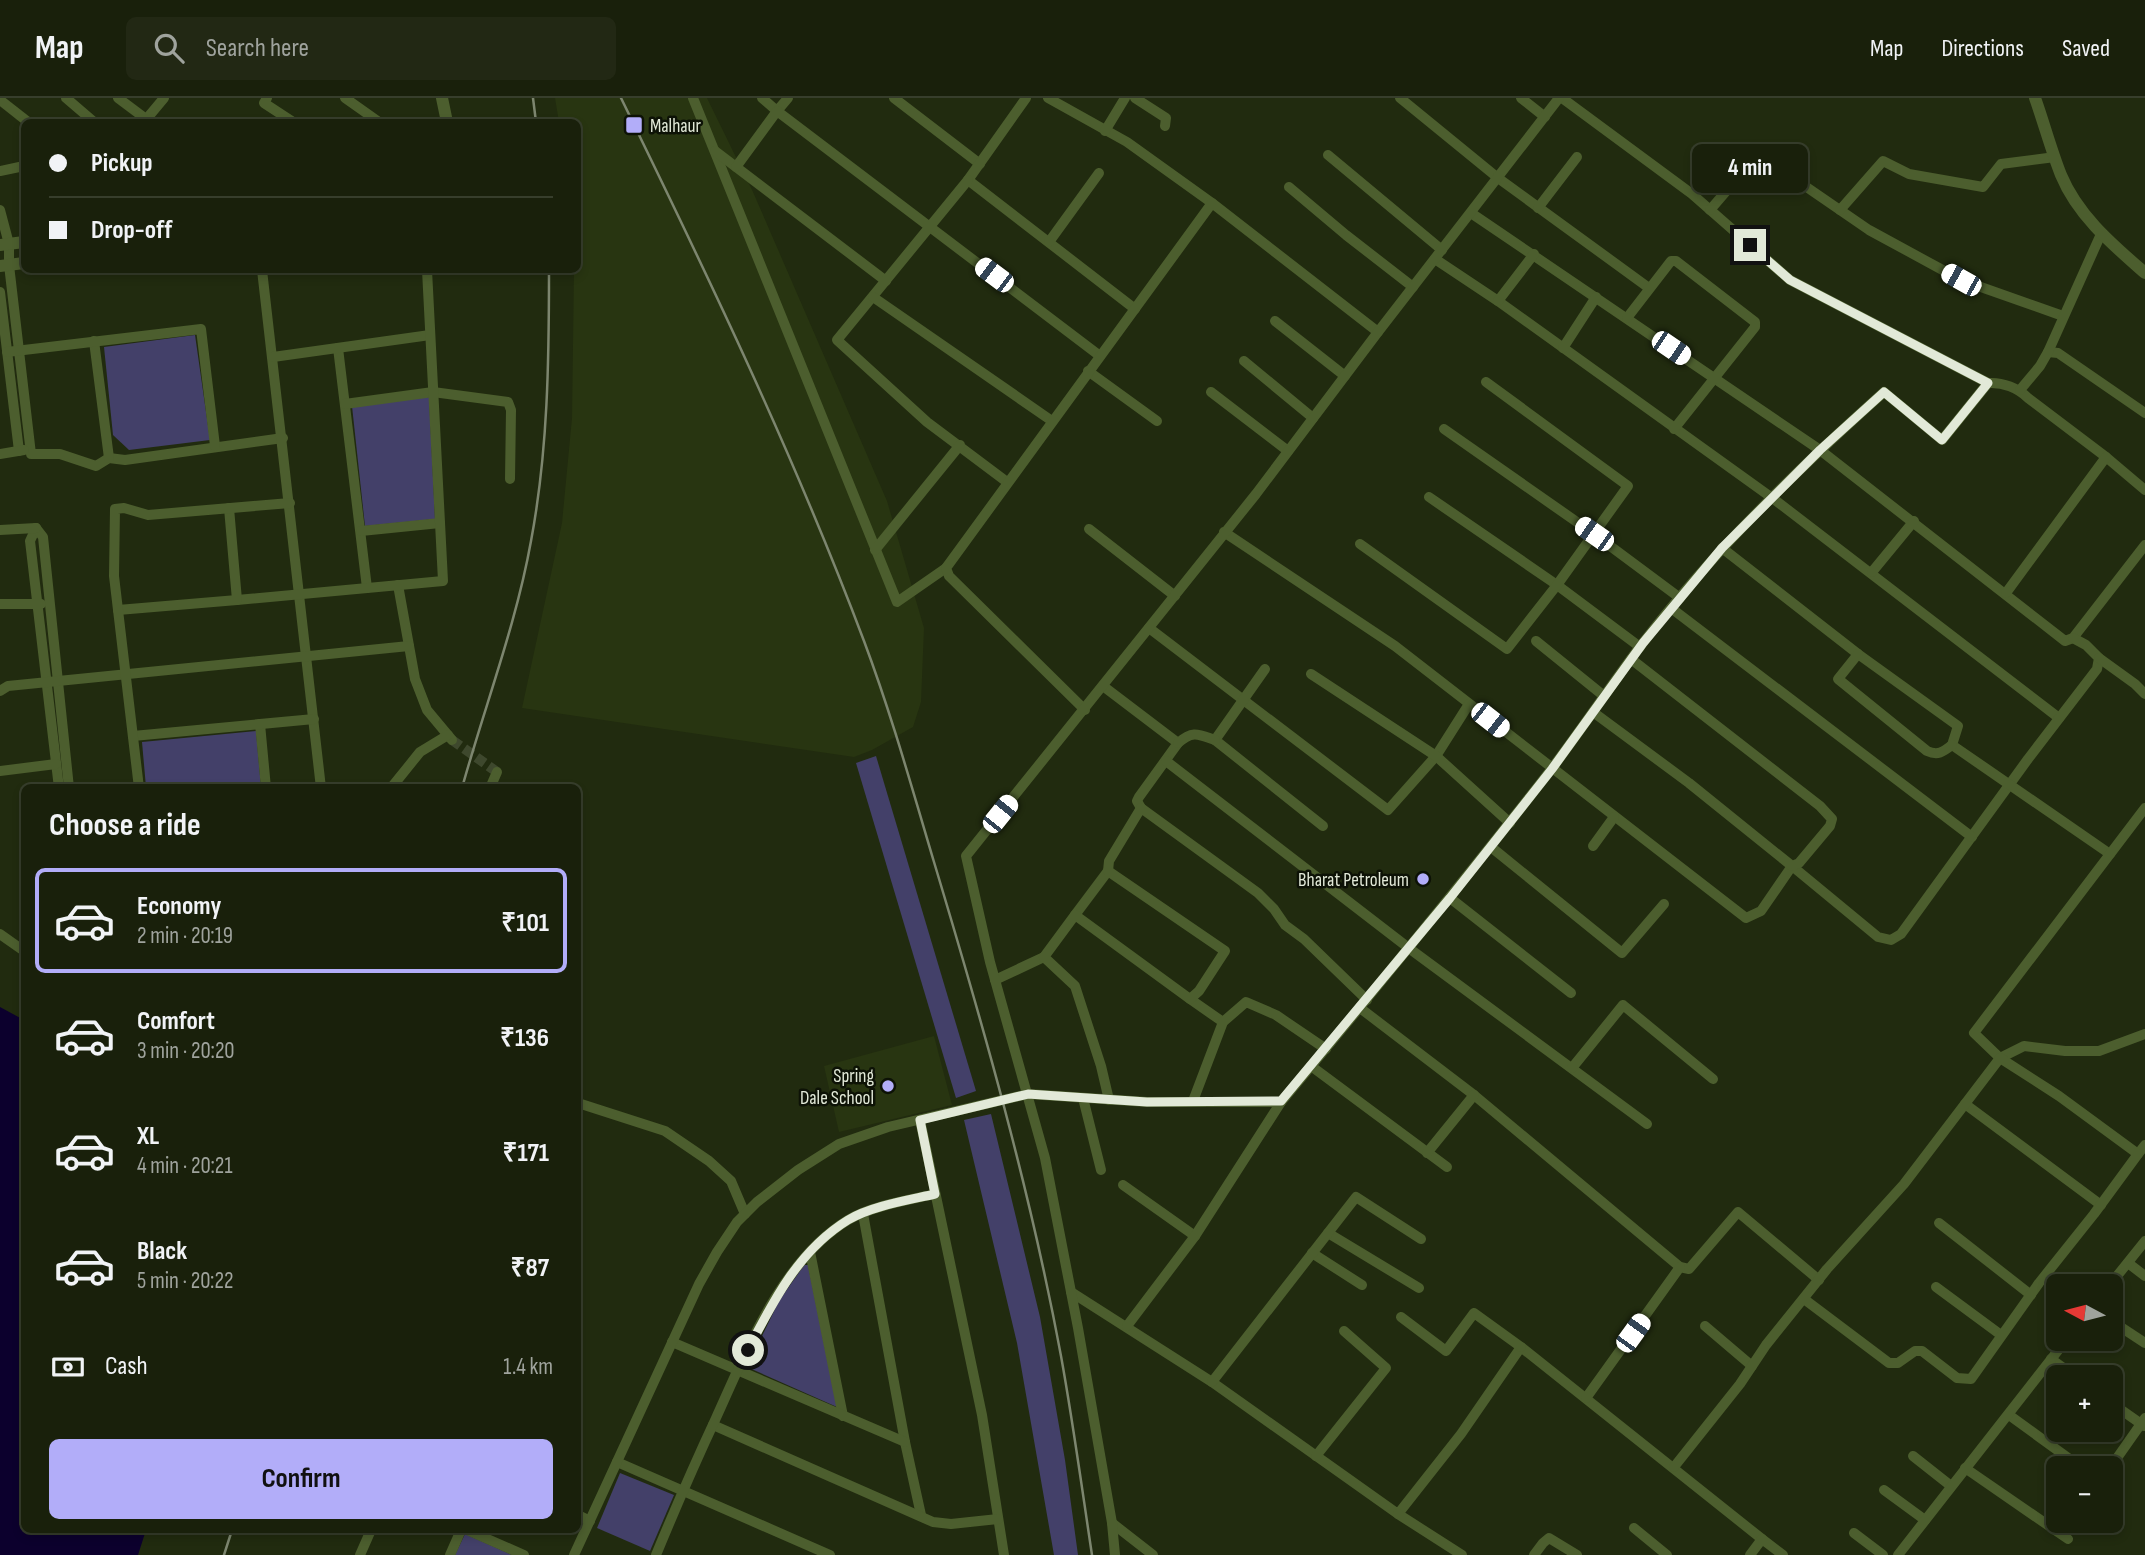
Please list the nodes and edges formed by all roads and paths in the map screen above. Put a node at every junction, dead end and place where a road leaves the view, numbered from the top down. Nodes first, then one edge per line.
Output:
1 (16, 98) edge
2 (66, 98) edge
3 (118, 98) edge
4 (164, 98) edge
5 (267, 98) edge
6 (345, 98) edge
7 (442, 98) edge
8 (693, 98) edge
9 (762, 98) edge
10 (788, 98) edge
11 (894, 98) edge
12 (1026, 98) edge
13 (1048, 98) edge
14 (1125, 98) edge
15 (1135, 98) edge
16 (1400, 98) edge
17 (1521, 98) edge
18 (1561, 98) edge
19 (2035, 98) edge
20 (4, 103) edge
21 (778, 111) junction
22 (1545, 117) junction
23 (24, 119) edge
24 (90, 119) edge
25 (143, 119) edge
26 (147, 119) edge
27 (288, 119) edge
28 (375, 119) edge
29 (446, 119) edge
30 (1165, 126) dead end
31 (1105, 131) junction
32 (715, 150) junction
33 (1328, 155) dead end
34 (2055, 157) junction
35 (1577, 158) dead end
36 (979, 164) junction
37 (21, 167) edge
38 (736, 167) junction
39 (0, 171) edge
40 (1099, 173) dead end
41 (1498, 178) junction
42 (968, 180) junction
43 (1289, 187) dead end
44 (1212, 203) junction
45 (1538, 208) junction
46 (0, 210) edge
47 (1710, 210) junction
48 (1840, 210) junction
49 (1471, 213) junction
50 (930, 227) junction
51 (2101, 234) junction
52 (1049, 242) junction
53 (4, 244) edge
54 (1442, 250) junction
55 (1534, 254) junction
56 (1435, 259) junction
57 (4, 266) edge
58 (262, 273) edge
59 (427, 273) edge
60 (2145, 273) edge
61 (886, 281) junction
62 (1413, 287) junction
63 (1648, 288) junction
64 (0, 292) edge
65 (873, 297) junction
66 (1597, 297) junction
67 (1498, 301) junction
68 (1135, 309) junction
69 (2063, 316) junction
70 (1627, 318) junction
71 (1275, 321) dead end
72 (1378, 332) junction
73 (430, 335) junction
74 (94, 341) junction
75 (338, 348) junction
76 (1563, 348) junction
77 (19, 350) junction
78 (7, 352) junction
79 (2048, 352) junction
80 (1100, 356) junction
81 (273, 357) junction
82 (1244, 361) dead end
83 (1088, 371) junction
84 (1345, 376) junction
85 (1715, 378) junction
86 (1486, 382) dead end
87 (1988, 383) junction
88 (2020, 390) junction
89 (433, 392) junction
90 (1211, 392) dead end
91 (345, 404) junction
92 (2145, 413) edge
93 (1313, 418) junction
94 (1052, 421) junction
95 (1157, 421) dead end
96 (1444, 429) dead end
97 (1674, 429) junction
98 (283, 438) junction
99 (960, 445) junction
100 (215, 446) junction
101 (1820, 450) junction
102 (19, 451) junction
103 (1288, 451) junction
104 (31, 452) junction
105 (0, 454) edge
106 (2106, 457) junction
107 (109, 458) junction
108 (510, 480) dead end
109 (1007, 482) junction
110 (2145, 490) edge
111 (1429, 497) dead end
112 (1771, 499) junction
113 (290, 503) junction
114 (229, 508) junction
115 (1914, 521) junction
116 (440, 523) junction
117 (1089, 529) dead end
118 (0, 530) edge
119 (360, 531) junction
120 (1224, 532) junction
121 (1594, 534) junction
122 (1360, 544) dead end
123 (2145, 545) edge
124 (1722, 548) junction
125 (876, 551) junction
126 (2141, 558) edge
127 (946, 568) junction
128 (1872, 572) junction
129 (398, 585) junction
130 (1558, 585) junction
131 (367, 588) junction
132 (300, 593) junction
133 (2006, 593) junction
134 (1174, 596) junction
135 (1680, 598) junction
136 (237, 600) junction
137 (0, 604) edge
138 (43, 604) junction
139 (1671, 608) junction
140 (118, 610) junction
141 (1149, 628) junction
142 (2073, 639) junction
143 (1536, 641) dead end
144 (409, 646) junction
145 (1640, 647) junction
146 (1857, 654) junction
147 (307, 657) junction
148 (2099, 658) junction
149 (1631, 659) junction
150 (1265, 669) dead end
151 (127, 674) junction
152 (1311, 674) dead end
153 (52, 681) junction
154 (1103, 686) junction
155 (0, 691) edge
156 (2145, 694) edge
157 (1604, 696) junction
158 (1244, 700) junction
159 (1469, 704) junction
160 (1084, 710) junction
161 (1593, 712) junction
162 (2059, 718) junction
163 (314, 719) junction
164 (260, 724) junction
165 (133, 736) junction
166 (1216, 740) junction
167 (1178, 743) junction
168 (1952, 745) junction
169 (1436, 756) junction
170 (1166, 761) junction
171 (56, 764) junction
172 (1552, 769) junction
173 (0, 771) edge
174 (497, 772) dead end
175 (58, 784) edge
176 (68, 784) edge
177 (139, 784) edge
178 (266, 784) edge
179 (321, 784) edge
180 (394, 784) edge
181 (492, 784) edge
182 (2009, 786) junction
183 (1141, 808) junction
184 (2144, 810) edge
185 (1614, 817) junction
186 (1510, 822) junction
187 (1324, 826) dead end
188 (1972, 837) junction
189 (1491, 846) junction
190 (1593, 846) dead end
191 (2110, 854) junction
192 (1792, 866) junction
193 (1108, 871) junction
194 (1450, 898) junction
195 (1664, 904) dead end
196 (1075, 915) junction
197 (0, 934) edge
198 (21, 949) edge
199 (1410, 949) junction
200 (1044, 957) junction
201 (995, 980) junction
202 (1572, 993) dead end
203 (1190, 999) junction
204 (1367, 1000) junction
205 (1360, 1008) junction
206 (1223, 1022) junction
207 (2145, 1034) edge
208 (1326, 1049) junction
209 (2000, 1058) junction
210 (1311, 1066) junction
211 (1572, 1068) junction
212 (1713, 1079) dead end
213 (1028, 1094) junction
214 (1474, 1095) junction
215 (1083, 1098) junction
216 (1108, 1100) junction
217 (1193, 1101) junction
218 (1281, 1101) junction
219 (581, 1104) edge
220 (1965, 1104) junction
221 (920, 1120) junction
222 (1647, 1124) dead end
223 (2145, 1145) edge
224 (1427, 1153) junction
225 (2138, 1154) junction
226 (1447, 1167) dead end
227 (1101, 1170) dead end
228 (1123, 1185) dead end
229 (935, 1194) junction
230 (2101, 1205) junction
231 (745, 1214) junction
232 (863, 1214) junction
233 (1940, 1223) dead end
234 (1328, 1233) junction
235 (1195, 1236) junction
236 (1421, 1239) dead end
237 (2145, 1241) edge
238 (810, 1252) junction
239 (1312, 1253) junction
240 (2128, 1263) junction
241 (1680, 1267) junction
242 (2119, 1274) edge
243 (2145, 1276) edge
244 (1819, 1280) junction
245 (1362, 1285) dead end
246 (1936, 1287) dead end
247 (1419, 1288) dead end
248 (1071, 1292) junction
249 (2031, 1295) junction
250 (1804, 1299) junction
251 (1401, 1317) dead end
252 (1127, 1326) junction
253 (1705, 1326) dead end
254 (2123, 1329) edge
255 (1345, 1331) dead end
256 (2001, 1335) junction
257 (672, 1342) junction
258 (2145, 1343) edge
259 (1521, 1346) junction
260 (2057, 1351) edge
261 (2050, 1359) junction
262 (2059, 1365) edge
263 (1752, 1366) junction
264 (737, 1370) junction
265 (1212, 1382) junction
266 (1586, 1398) junction
267 (2123, 1410) edge
268 (2008, 1415) junction
269 (843, 1416) junction
270 (2144, 1423) edge
271 (713, 1425) junction
272 (905, 1442) junction
273 (1316, 1456) junction
274 (1913, 1456) dead end
275 (2065, 1456) edge
276 (2119, 1456) edge
277 (617, 1462) junction
278 (1674, 1467) junction
279 (1965, 1468) junction
280 (1951, 1486) junction
281 (683, 1490) junction
282 (1884, 1490) dead end
283 (1398, 1514) junction
284 (921, 1515) junction
285 (581, 1516) edge
286 (998, 1519) junction
287 (1925, 1520) junction
288 (590, 1521) junction
289 (1112, 1523) junction
290 (1634, 1528) dead end
291 (370, 1533) edge
292 (460, 1533) edge
293 (474, 1533) edge
294 (1854, 1533) dead end
295 (1762, 1539) junction
296 (2068, 1539) dead end
297 (360, 1555) edge
298 (450, 1555) edge
299 (524, 1555) edge
300 (574, 1555) edge
301 (656, 1555) edge
302 (831, 1555) edge
303 (1004, 1555) edge
304 (1115, 1555) edge
305 (1153, 1555) edge
306 (1462, 1555) edge
307 (1534, 1555) edge
308 (1577, 1555) edge
309 (1667, 1555) edge
310 (1750, 1555) edge
311 (1783, 1555) edge
312 (1883, 1555) edge
313 (1898, 1555) edge

1 - 20 street
2 - 24 street
3 - 25 street
4 - 26 street
5 - 27 street
6 - 28 street
7 - 29 street
8 - 32 street
9 - 21 street
10 - 21 street
11 - 36 street
12 - 36 street
13 - 31 street
14 - 31 street
15 - 30 street
16 - 41 street
17 - 22 street
18 - 22 street
18 - 47 street
19 - 34 street
20 - 23 street
21 - 38 street
21 - 50 street
22 - 41 street
31 - 44 street
32 - 38 street
32 - 125 street
33 - 54 street
34 - 48 street
34 - 51 street
35 - 45 street
36 - 42 street
37 - 39 street
38 - 61 street
40 - 52 street
41 - 45 street
41 - 49 street
42 - 50 street
42 - 52 street
43 - 62 street
44 - 68 street
44 - 72 street
45 - 63 street
46 - 53 street
47 - 48 street
47 - 87 street
48 - 69 street
49 - 54 street
49 - 55 street
50 - 61 street
50 - 80 street
51 - 60 street
51 - 69 street
52 - 68 street
53 - 57 street
54 - 56 street
55 - 66 street
55 - 67 street
56 - 62 street
56 - 67 street
57 - 77 street
58 - 81 street
59 - 73 street
61 - 65 street
62 - 72 street
63 - 70 street
63 - 85 street
64 - 78 street
65 - 94 street
65 - 99 street
66 - 70 street
66 - 76 street
67 - 76 street
68 - 80 street
69 - 79 street
70 - 85 street
71 - 84 street
72 - 84 street
73 - 75 street
73 - 89 street
74 - 77 street
74 - 100 street
74 - 107 street
75 - 81 street
75 - 91 street
76 - 97 street
77 - 78 street
77 - 104 street
78 - 102 street
79 - 88 street
79 - 92 street
80 - 83 street
81 - 98 street
82 - 93 street
83 - 94 street
83 - 95 street
84 - 93 street
85 - 97 street
85 - 101 street
86 - 121 street
87 - 88 street
87 - 101 street
88 - 106 street
89 - 91 street
89 - 108 street
89 - 116 street
90 - 103 street
91 - 119 street
93 - 103 street
94 - 109 street
96 - 121 street
97 - 112 street
98 - 100 street
98 - 113 street
99 - 109 street
99 - 125 street
100 - 107 street
101 - 112 street
101 - 115 street
102 - 104 street
102 - 105 street
103 - 120 street
104 - 107 street
106 - 110 street
106 - 133 street
109 - 127 street
111 - 130 street
112 - 124 street
112 - 128 street
113 - 114 street
113 - 132 street
114 - 136 street
114 - 140 street
115 - 128 street
115 - 133 street
116 - 119 street
116 - 129 street
117 - 134 street
118 - 138 street
119 - 131 street
120 - 134 street
120 - 159 street
121 - 130 street
121 - 135 street
122 - 130 street
123 - 126 street
124 - 135 street
124 - 146 street
125 - 127 street
126 - 142 street
127 - 160 street
128 - 162 street
129 - 131 street
129 - 144 street
130 - 145 street
131 - 132 street
132 - 136 street
132 - 147 street
133 - 142 street
134 - 141 street
135 - 139 street
136 - 140 street
137 - 138 street
138 - 153 street
139 - 145 street
139 - 188 street
140 - 151 street
141 - 154 street
141 - 158 street
142 - 148 street
143 - 157 street
144 - 147 street
144 - 180 street
145 - 149 street
146 - 168 street
146 - 168 street
147 - 151 street
147 - 163 street
148 - 156 street
148 - 162 street
149 - 157 street
149 - 192 street
150 - 158 street
151 - 153 street
151 - 165 street
152 - 169 street
153 - 155 street
153 - 171 street
153 - 176 street
154 - 160 street
154 - 167 street
157 - 161 street
158 - 166 street
158 - 169 street
159 - 169 street
159 - 172 street
160 - 201 street
161 - 172 street
161 - 192 street
162 - 182 street
163 - 164 street
163 - 179 street
164 - 165 street
164 - 178 street
165 - 177 street
166 - 167 street
166 - 187 street
167 - 170 street
168 - 182 street
169 - 186 street
170 - 183 street
170 - 199 street
171 - 173 street
171 - 175 street
172 - 185 street
172 - 186 street
174 - 181 street
182 - 188 street
182 - 191 street
183 - 193 street
183 - 204 street
184 - 191 street
185 - 190 street
185 - 192 street
186 - 189 street
188 - 192 street
189 - 194 street
189 - 195 street
191 - 209 street
193 - 196 street
193 - 203 street
194 - 199 street
194 - 202 street
196 - 200 street
196 - 203 street
197 - 198 street
199 - 204 street
199 - 211 street
200 - 201 street
200 - 216 street
201 - 213 street
203 - 206 street
204 - 205 street
205 - 208 street
205 - 214 street
206 - 208 street
206 - 217 street
207 - 209 street
208 - 210 street
209 - 220 street
209 - 225 street
210 - 218 street
210 - 224 street
211 - 212 street
211 - 222 street
213 - 215 street
213 - 221 street
213 - 248 street
214 - 224 street
214 - 241 street
215 - 216 street
215 - 227 street
216 - 217 street
217 - 218 street
218 - 235 street
219 - 231 street
220 - 230 street
220 - 244 street
221 - 229 street
221 - 231 street
223 - 225 street
224 - 226 street
225 - 230 street
228 - 235 street
229 - 232 street
229 - 286 street
230 - 249 street
231 - 257 street
232 - 238 street
232 - 272 street
233 - 249 street
234 - 236 street
234 - 239 street
234 - 247 street
235 - 252 street
237 - 240 street
238 - 264 street
238 - 269 street
239 - 245 street
239 - 265 street
240 - 242 street
240 - 243 street
241 - 244 street
241 - 266 street
244 - 250 street
246 - 256 street
248 - 252 street
248 - 289 street
249 - 256 street
250 - 256 street
250 - 263 street
251 - 259 street
252 - 265 street
253 - 263 street
254 - 258 street
255 - 273 street
257 - 264 street
257 - 277 street
259 - 266 street
259 - 283 street
260 - 261 street
261 - 262 street
261 - 268 street
263 - 278 street
264 - 269 street
264 - 271 street
265 - 273 street
266 - 278 street
267 - 270 street
268 - 275 street
268 - 279 street
269 - 272 street
270 - 276 street
271 - 281 street
271 - 284 street
272 - 284 street
273 - 283 street
274 - 280 street
277 - 281 street
277 - 288 street
278 - 295 street
279 - 280 street
279 - 296 street
280 - 287 street
281 - 301 street
281 - 302 street
282 - 287 street
283 - 306 street
284 - 286 street
285 - 288 street
286 - 303 street
287 - 313 street
288 - 300 street
289 - 304 street
289 - 305 street
290 - 309 street
291 - 297 street
292 - 298 street
293 - 299 street
294 - 312 street
295 - 310 street
295 - 311 street
307 - 308 street

